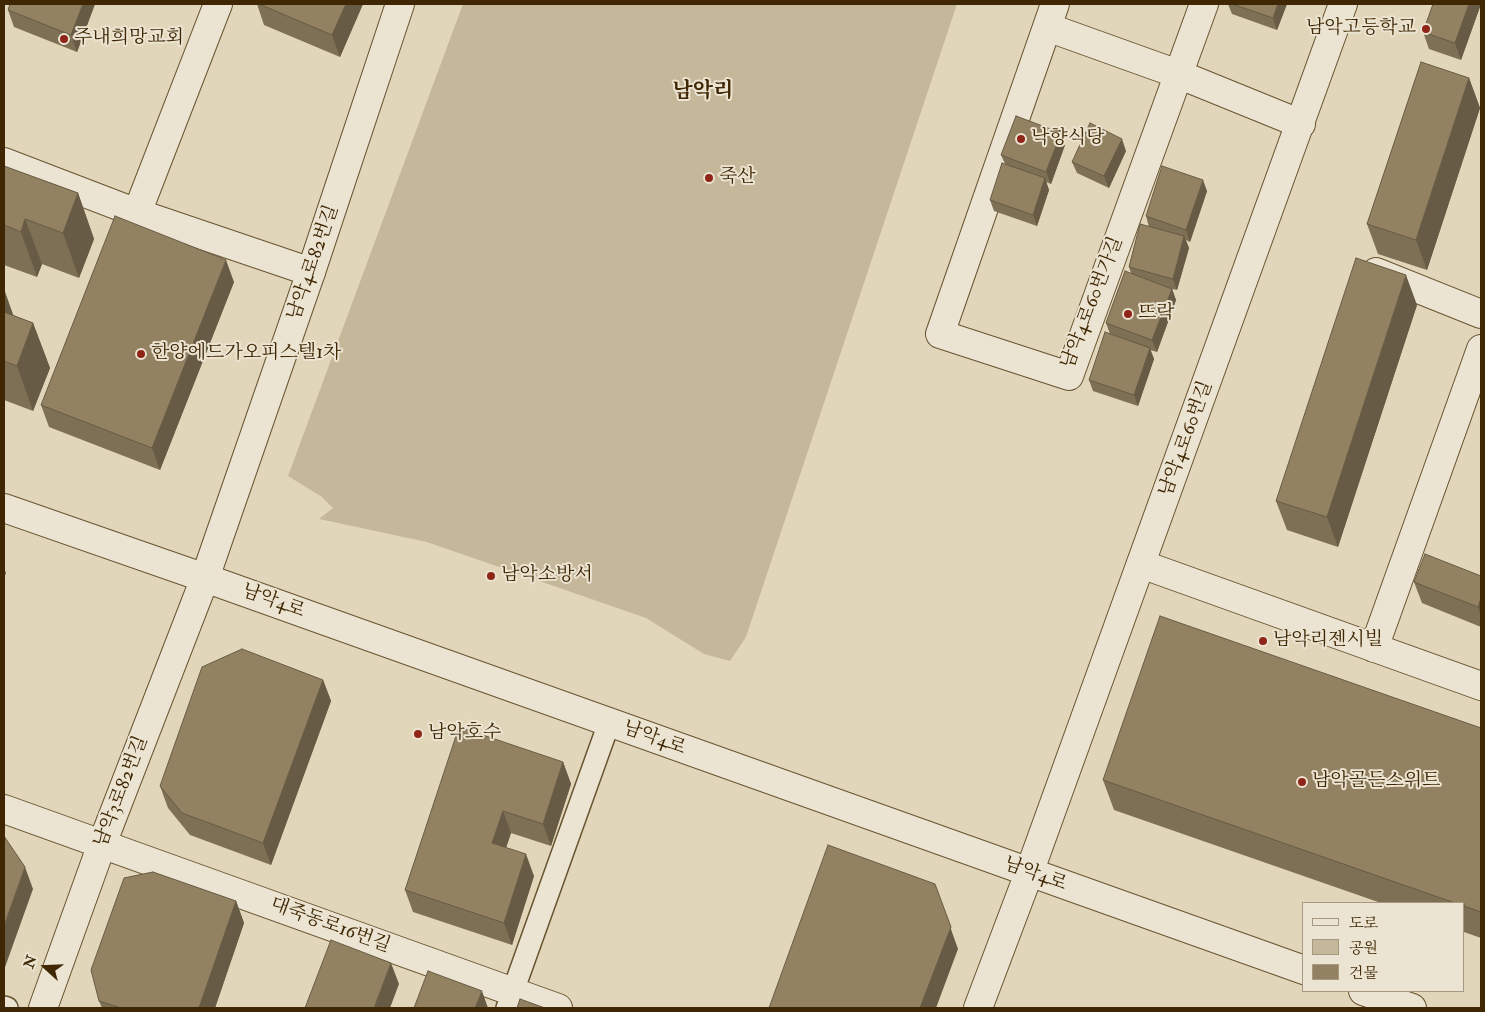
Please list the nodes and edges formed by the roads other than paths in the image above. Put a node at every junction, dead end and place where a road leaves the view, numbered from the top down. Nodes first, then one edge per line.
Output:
1 (218, 4) edge
2 (400, 4) edge
3 (1204, 4) edge
4 (1343, 4) edge
5 (1051, 15) edge
6 (1178, 74) junction
7 (1301, 124) junction
8 (4, 162) edge
9 (137, 213) junction
10 (1357, 264) edge
11 (311, 272) junction
12 (1481, 314) edge
13 (1481, 349) edge
14 (4, 508) edge
15 (1142, 564) junction
16 (205, 578) junction
17 (1374, 648) junction
18 (1481, 686) edge
19 (609, 723) junction
20 (4, 809) edge
21 (102, 844) junction
22 (1030, 873) junction
23 (1302, 969) edge
24 (1365, 992) edge
25 (510, 1000) edge
26 (43, 1008) edge
27 (558, 1008) edge
28 (978, 1008) edge
29 (1412, 1008) edge

1 - 9 street
2 - 11 street, 남악4로82번길
3 - 6 street, 남악4로60번가길
4 - 7 street, 남악4로60번길
5 - 6 street
5 - 6 street, 남악4로60번가길
6 - 7 street
7 - 15 street, 남악4로60번길
8 - 9 street
9 - 11 street
10 - 12 street
11 - 16 street, 남악4로82번길
13 - 17 street
14 - 16 street, 남악4로
15 - 17 street
15 - 22 street, 남악4로60번길
16 - 19 street, 남악4로
16 - 21 street, 남악3로82번길
17 - 18 street
19 - 22 street, 남악4로
19 - 25 street
20 - 21 street, 대죽동로16번길
21 - 25 street, 대죽동로16번길
21 - 26 street, 남악3로82번길
22 - 23 street, 남악4로
22 - 28 street, 남악4로60번길
24 - 29 street
25 - 27 street, 대죽동로16번길

